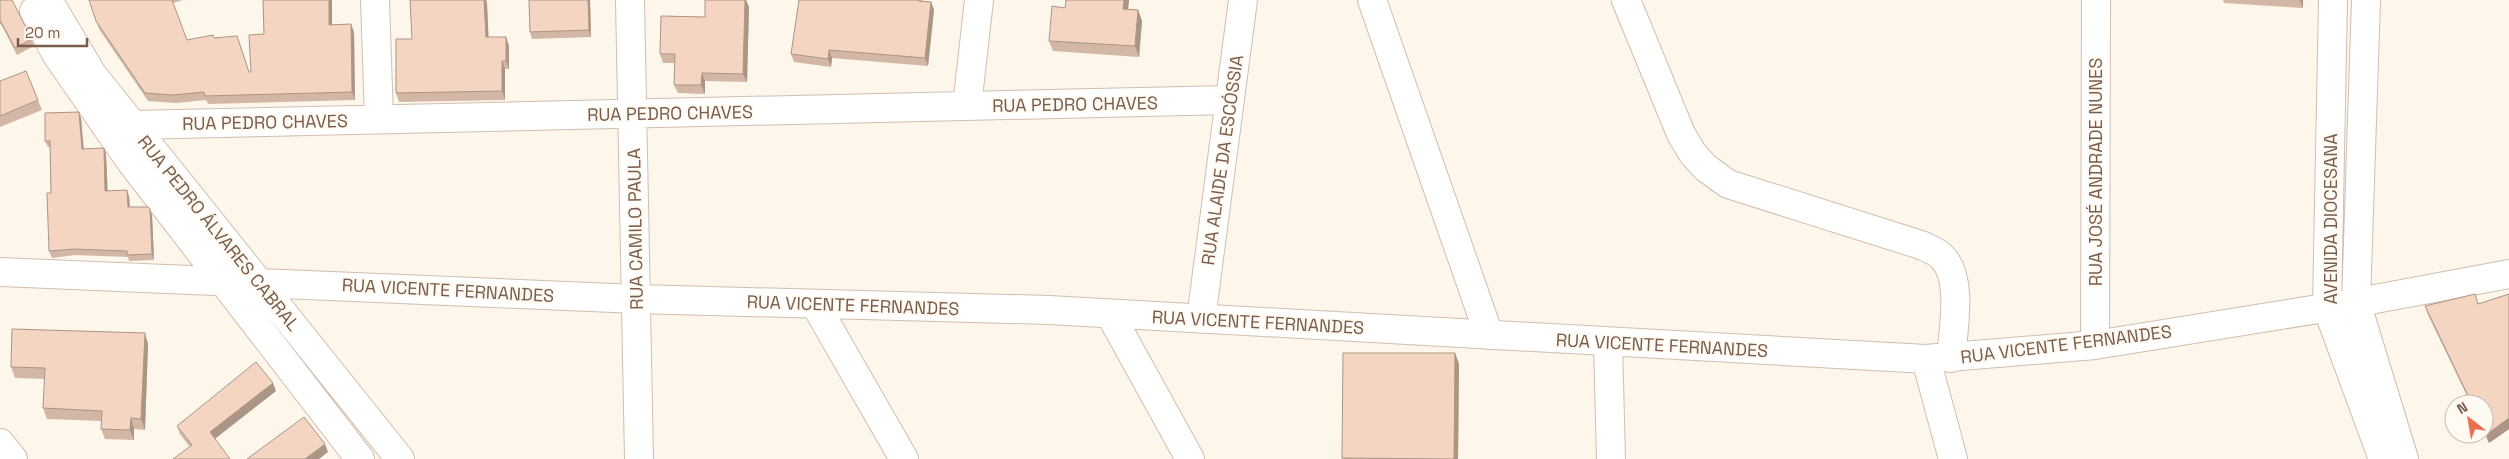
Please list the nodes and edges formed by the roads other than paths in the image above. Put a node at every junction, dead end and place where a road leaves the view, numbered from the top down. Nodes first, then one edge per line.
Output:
1 (30, 0) edge
2 (48, 0) edge
3 (375, 0) edge
4 (630, 0) edge
5 (979, 0) edge
6 (1243, 0) edge
7 (1372, 0) edge
8 (1626, 0) edge
9 (2096, 0) edge
10 (2333, 0) edge
11 (2366, 0) edge
12 (1230, 100) junction
13 (967, 106) junction
14 (633, 113) junction
15 (380, 119) junction
16 (124, 131) junction
17 (0, 272) edge
18 (2509, 274) edge
19 (223, 280) junction
20 (259, 282) junction
21 (637, 299) junction
22 (2356, 302) junction
23 (816, 304) junction
24 (2327, 307) junction
25 (1110, 314) junction
26 (1201, 319) junction
27 (1489, 335) junction
28 (1608, 342) junction
29 (2095, 345) junction
30 (1938, 359) junction
31 (381, 435) junction
32 (0, 443) edge
33 (355, 457) edge
34 (13, 459) edge
35 (400, 459) edge
36 (639, 459) edge
37 (904, 459) edge
38 (1190, 459) edge
39 (1611, 459) edge
40 (1953, 459) edge
41 (2384, 459) edge
42 (2404, 459) edge

1 - 16 street, RUA PEDRO ÁLVARES CABRAL
2 - 16 street, RUA PEDRO ÁLVARES CABRAL
3 - 15 street
4 - 14 street, RUA CAMILO PAULA
5 - 13 street
6 - 12 street, RUA ALAIDE DA ESCÓSSIA
7 - 27 street
8 - 30 street
9 - 29 street, RUA JOSÉ ANDRADE NUNES
10 - 24 street, AVENIDA DIOCESANA
11 - 22 street, AVENIDA DIOCESANA
12 - 13 street, RUA PEDRO CHAVES
12 - 26 street, RUA ALAIDE DA ESCÓSSIA
13 - 14 street, RUA PEDRO CHAVES
14 - 15 street, RUA PEDRO CHAVES
14 - 21 street, RUA CAMILO PAULA
15 - 16 street, RUA PEDRO CHAVES
16 - 19 street, RUA PEDRO ÁLVARES CABRAL
16 - 20 street, RUA PEDRO ÁLVARES CABRAL
17 - 19 street, RUA VICENTE FERNANDES
18 - 22 street, RUA VICENTE FERNANDES
19 - 20 street, RUA VICENTE FERNANDES
19 - 33 street, RUA PEDRO ÁLVARES CABRAL
20 - 21 street, RUA VICENTE FERNANDES
20 - 31 street, RUA PEDRO ÁLVARES CABRAL
21 - 23 street, RUA VICENTE FERNANDES
21 - 36 street, RUA CAMILO PAULA
22 - 24 street, RUA VICENTE FERNANDES
22 - 42 street, AVENIDA DIOCESANA
23 - 25 street, RUA VICENTE FERNANDES
23 - 37 street
24 - 29 street, RUA VICENTE FERNANDES
24 - 41 street, AVENIDA DIOCESANA
25 - 26 street, RUA VICENTE FERNANDES
25 - 38 street
26 - 27 street, RUA VICENTE FERNANDES
27 - 28 street, RUA VICENTE FERNANDES
28 - 30 street, RUA VICENTE FERNANDES
28 - 39 street
29 - 30 street, RUA VICENTE FERNANDES
30 - 40 street
31 - 33 street
31 - 35 street, RUA PEDRO ÁLVARES CABRAL
32 - 34 street

